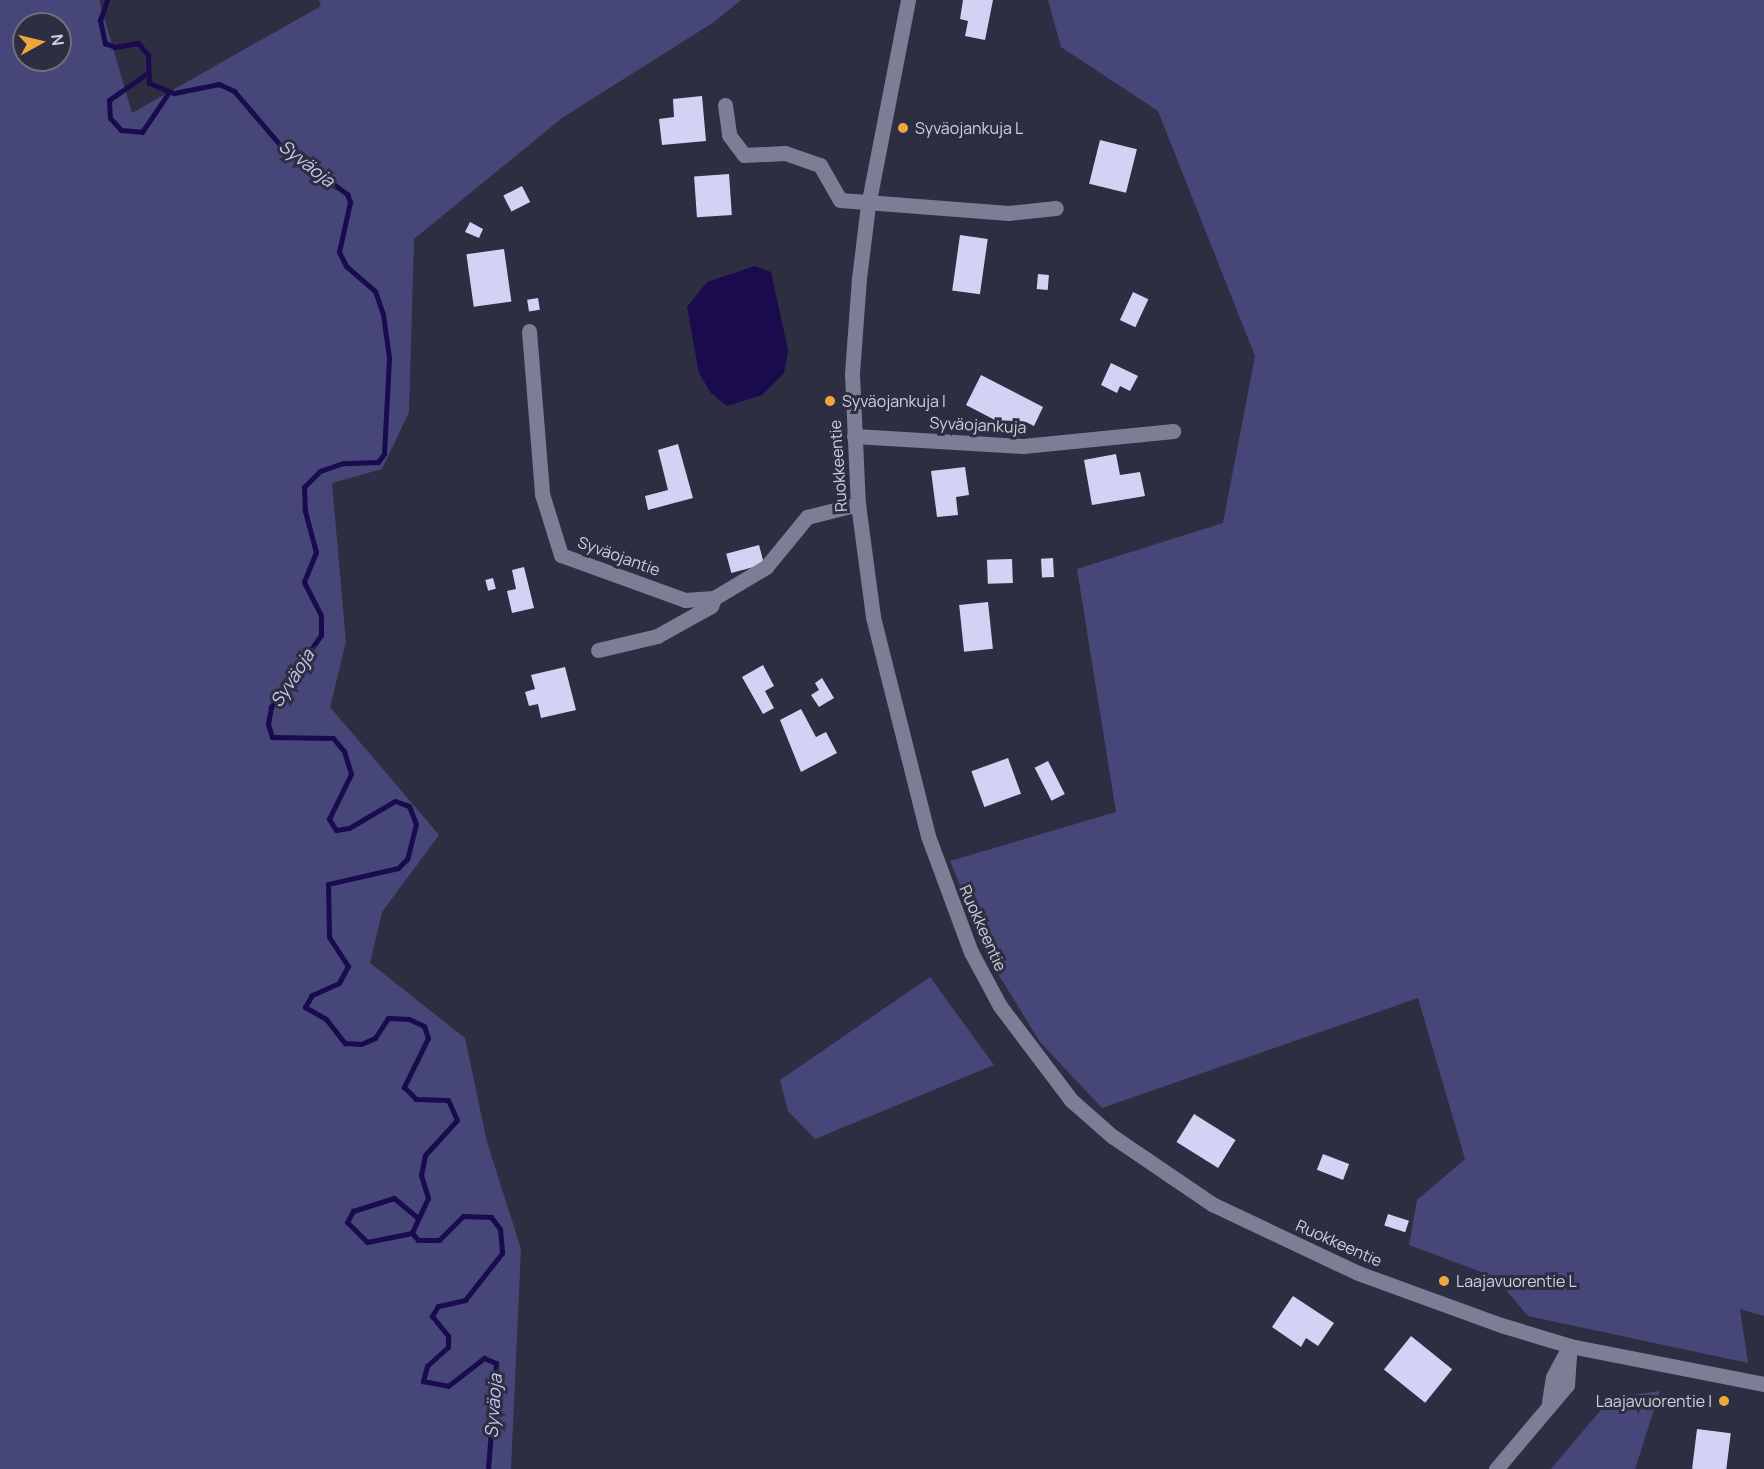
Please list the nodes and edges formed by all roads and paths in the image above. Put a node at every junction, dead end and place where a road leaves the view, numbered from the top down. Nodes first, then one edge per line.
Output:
1 (908, 0) edge
2 (725, 105) dead end
3 (868, 205) junction
4 (1056, 208) dead end
5 (529, 331) dead end
6 (1173, 431) dead end
7 (854, 436) junction
8 (858, 504) junction
9 (714, 598) junction
10 (598, 650) dead end
11 (1570, 1346) junction
12 (1764, 1384) edge
13 (1496, 1469) edge

1 - 3 street, Ruokkeentie
2 - 3 street
3 - 4 street
3 - 7 street, Ruokkeentie
5 - 9 street, Syväojantie
6 - 7 street, Syväojankuja
7 - 8 street, Ruokkeentie
8 - 9 street, Syväojantie
8 - 11 street, Ruokkeentie
9 - 10 street
11 - 12 street, Ruokkeentie
11 - 13 street

